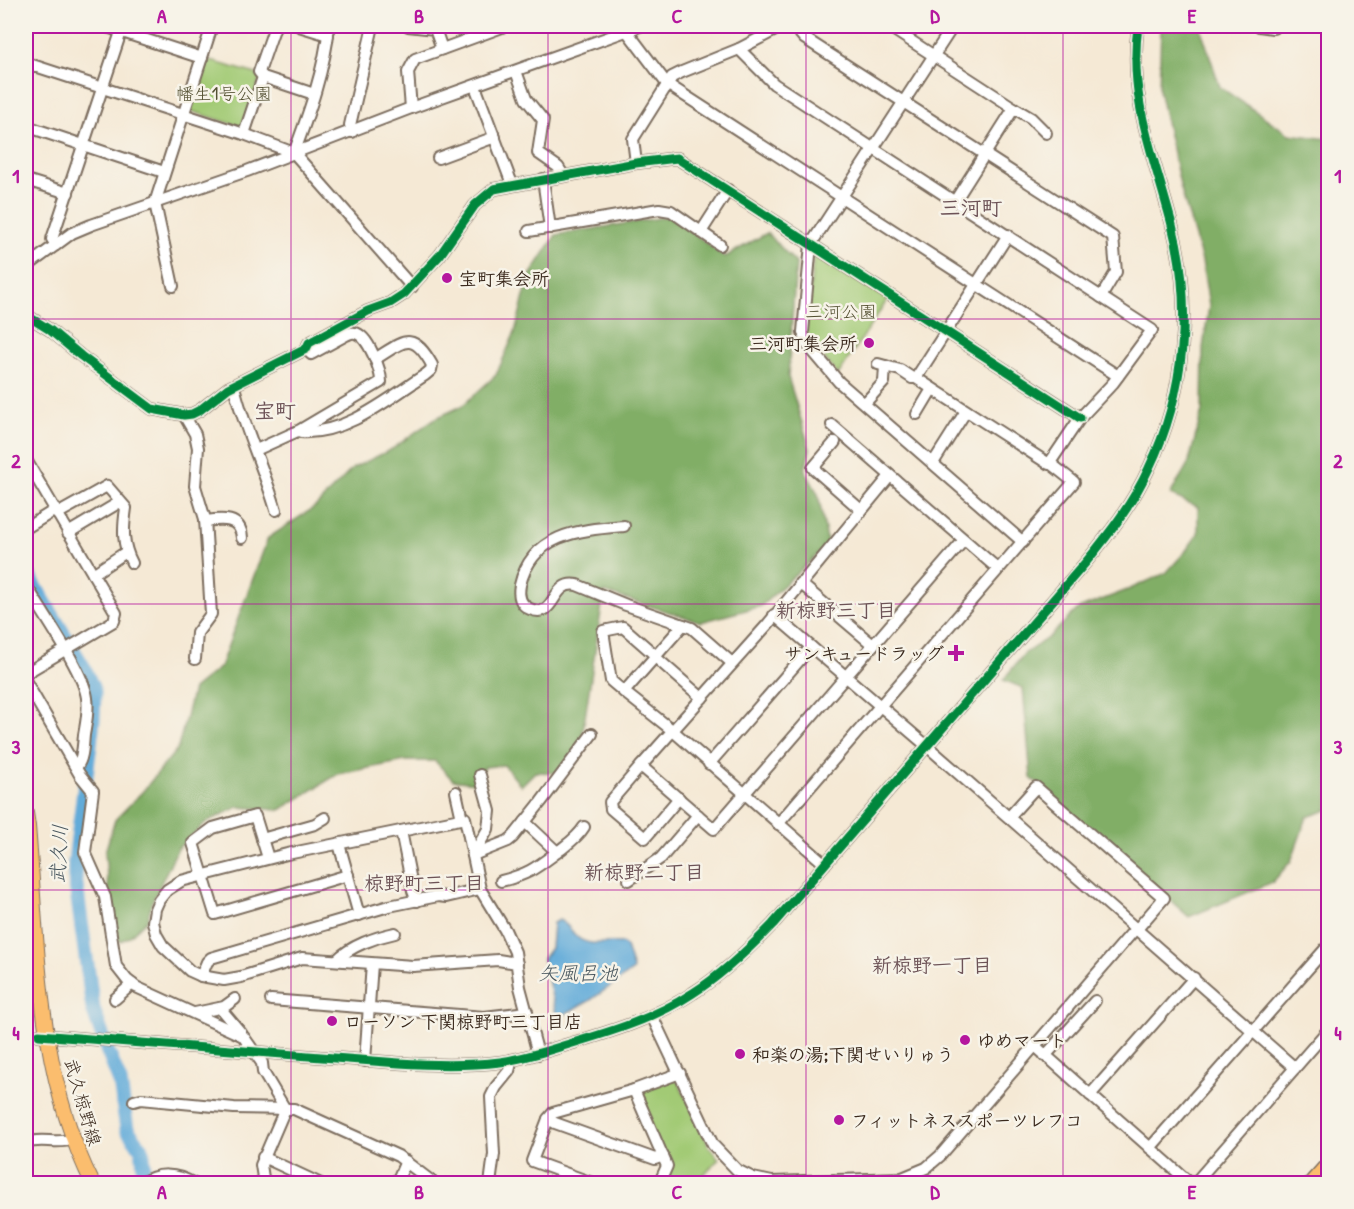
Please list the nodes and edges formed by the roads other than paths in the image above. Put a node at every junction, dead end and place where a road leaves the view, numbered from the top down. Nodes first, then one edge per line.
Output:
1 (104, 26) edge
2 (212, 26) edge
3 (275, 26) edge
4 (298, 26) edge
5 (373, 26) edge
6 (408, 26) edge
7 (506, 26) edge
8 (640, 26) edge
9 (783, 26) edge
10 (794, 26) edge
11 (888, 26) edge
12 (953, 26) edge
13 (1138, 26) edge
14 (1259, 26) edge
15 (1277, 26) edge
16 (122, 28) edge
17 (624, 28) edge
18 (329, 30) edge
19 (442, 49) junction
20 (739, 49) junction
21 (934, 55) junction
22 (202, 58) junction
23 (26, 63) edge
24 (516, 71) junction
25 (263, 77) junction
26 (667, 84) junction
27 (476, 86) junction
28 (103, 89) junction
29 (314, 93) junction
30 (903, 102) junction
31 (411, 108) junction
32 (1014, 108) junction
33 (183, 115) junction
34 (26, 126) edge
35 (352, 132) junction
36 (1046, 133) dead end
37 (244, 134) junction
38 (495, 137) junction
39 (84, 145) junction
40 (874, 148) junction
41 (294, 153) junction
42 (983, 154) junction
43 (438, 158) dead end
44 (636, 163) junction
45 (164, 172) junction
46 (563, 175) junction
47 (543, 179) junction
48 (26, 180) edge
49 (512, 184) junction
50 (728, 190) junction
51 (68, 193) junction
52 (842, 196) junction
53 (955, 201) junction
54 (154, 203) junction
55 (550, 228) junction
56 (529, 231) dead end
57 (701, 232) junction
58 (1008, 235) junction
59 (56, 244) junction
60 (811, 244) junction
61 (720, 245) dead end
62 (26, 267) edge
63 (976, 283) junction
64 (173, 286) dead end
65 (412, 287) junction
66 (1101, 297) junction
67 (26, 315) edge
68 (945, 332) junction
69 (306, 349) junction
70 (375, 359) junction
71 (1119, 376) junction
72 (916, 378) junction
73 (234, 386) junction
74 (932, 389) junction
75 (865, 403) junction
76 (966, 411) junction
77 (917, 414) dead end
78 (184, 415) junction
79 (1080, 418) junction
80 (831, 425) dead end
81 (297, 431) junction
82 (835, 442) dead end
83 (256, 450) junction
84 (26, 460) edge
85 (933, 463) junction
86 (1050, 463) junction
87 (890, 476) junction
88 (120, 502) junction
89 (276, 510) dead end
90 (861, 510) junction
91 (56, 512) junction
92 (205, 521) junction
93 (624, 526) dead end
94 (26, 528) edge
95 (68, 533) junction
96 (242, 538) dead end
97 (963, 540) junction
98 (1023, 542) junction
99 (126, 552) junction
100 (132, 563) dead end
101 (998, 569) junction
102 (93, 574) junction
103 (800, 583) junction
104 (26, 585) edge
105 (774, 615) junction
106 (682, 625) junction
107 (873, 645) junction
108 (68, 647) junction
109 (811, 647) junction
110 (654, 656) junction
111 (195, 659) dead end
112 (732, 663) junction
113 (26, 673) edge
114 (846, 676) junction
115 (26, 682) edge
116 (624, 692) junction
117 (702, 698) junction
118 (880, 706) junction
119 (672, 730) junction
120 (592, 734) dead end
121 (927, 746) junction
122 (709, 764) junction
123 (641, 766) junction
124 (79, 771) junction
125 (480, 775) dead end
126 (456, 792) dead end
127 (744, 794) junction
128 (679, 798) junction
129 (26, 813) edge
130 (698, 815) junction
131 (1009, 817) junction
132 (325, 818) dead end
133 (462, 819) junction
134 (525, 822) junction
135 (778, 824) junction
136 (584, 827) dead end
137 (401, 831) junction
138 (262, 839) junction
139 (339, 844) junction
140 (557, 852) junction
141 (473, 855) junction
142 (267, 858) junction
143 (825, 864) junction
144 (348, 875) junction
145 (202, 876) junction
146 (629, 880) dead end
147 (501, 881) dead end
148 (480, 889) junction
149 (417, 901) junction
150 (359, 915) junction
151 (1137, 928) junction
152 (395, 933) dead end
153 (26, 934) edge
154 (1329, 946) edge
155 (337, 960) junction
156 (30, 961) edge
157 (517, 963) junction
158 (372, 964) junction
159 (201, 976) junction
160 (1194, 978) junction
161 (132, 984) junction
162 (115, 999) dead end
163 (235, 999) dead end
164 (271, 1000) dead end
165 (1095, 1000) dead end
166 (220, 1008) junction
167 (369, 1008) junction
168 (527, 1012) junction
169 (195, 1013) junction
170 (652, 1016) junction
171 (1329, 1030) edge
172 (1253, 1031) junction
173 (44, 1035) junction
174 (243, 1036) junction
175 (1034, 1045) junction
176 (254, 1051) junction
177 (538, 1054) junction
178 (1045, 1056) junction
179 (512, 1060) junction
180 (365, 1061) junction
181 (1295, 1068) junction
182 (680, 1073) junction
183 (634, 1090) junction
184 (1090, 1095) junction
185 (134, 1101) dead end
186 (285, 1109) junction
187 (549, 1119) junction
188 (70, 1140) junction
189 (26, 1143) edge
190 (1150, 1148) junction
191 (663, 1156) junction
192 (263, 1157) junction
193 (406, 1161) junction
194 (1329, 1165) edge
195 (146, 1181) edge
196 (661, 1183) edge
197 (85, 1184) edge
198 (93, 1184) edge
199 (194, 1184) edge
200 (264, 1184) edge
201 (321, 1184) edge
202 (396, 1184) edge
203 (435, 1184) edge
204 (490, 1184) edge
205 (595, 1184) edge
206 (1192, 1184) edge
207 (1311, 1184) edge

1 - 16 street
2 - 22 street
3 - 25 street
4 - 18 street
5 - 35 street
6 - 19 street
7 - 19 street
8 - 17 street
9 - 20 street
10 - 30 street
11 - 21 street
12 - 21 street
13 - 121 street
14 - 15 street
16 - 22 street
16 - 28 street
17 - 24 street
17 - 26 street
18 - 29 street
19 - 31 street
20 - 26 street
20 - 40 street
21 - 30 street
21 - 32 street
22 - 33 street
23 - 28 street
24 - 27 street
24 - 46 street
25 - 29 street
25 - 37 street
26 - 44 street
26 - 52 street
27 - 31 street
27 - 38 street
28 - 33 street
28 - 39 street
29 - 41 street
30 - 40 street
30 - 42 street
31 - 35 street
32 - 36 street
32 - 42 street
33 - 37 street
33 - 45 street
34 - 39 street
35 - 41 street
37 - 41 street
38 - 43 street
38 - 49 street
39 - 45 street
39 - 51 street
40 - 52 street
40 - 53 street
41 - 54 street
41 - 65 street
42 - 53 street
42 - 66 street
44 - 46 street
44 - 50 street
45 - 54 street
46 - 47 street
47 - 49 street
47 - 55 street
48 - 51 street
49 - 65 street
50 - 57 street
50 - 60 street
51 - 59 street
52 - 60 street
52 - 63 street
53 - 58 street
54 - 59 street
54 - 64 street
55 - 56 street
55 - 57 street
57 - 61 street
58 - 63 street
58 - 66 street
59 - 62 street
60 - 68 street
60 - 75 street
63 - 68 street
63 - 71 street
65 - 69 street
66 - 71 street
67 - 78 street
68 - 72 street
68 - 79 street
69 - 70 street
69 - 73 street
70 - 81 street
70 - 81 street
71 - 79 street
72 - 74 street
72 - 75 street
73 - 78 street
73 - 83 street
74 - 76 street
74 - 77 street
75 - 85 street
76 - 85 street
76 - 86 street
78 - 92 street
79 - 86 street
80 - 87 street
81 - 83 street
82 - 90 street
83 - 89 street
84 - 91 street
85 - 98 street
86 - 98 street
87 - 90 street
87 - 97 street
88 - 91 street
88 - 95 street
88 - 99 street
90 - 103 street
91 - 94 street
91 - 95 street
92 - 96 street
92 - 111 street
93 - 106 street
95 - 102 street
97 - 101 street
97 - 107 street
98 - 101 street
99 - 100 street
99 - 102 street
101 - 118 street
102 - 108 street
103 - 105 street
103 - 107 street
104 - 108 street
105 - 109 street
105 - 112 street
106 - 110 street
106 - 112 street
107 - 114 street
108 - 113 street
108 - 124 street
109 - 114 street
109 - 122 street
110 - 116 street
110 - 116 street
110 - 117 street
112 - 117 street
114 - 118 street
114 - 127 street
115 - 124 street
116 - 119 street
117 - 119 street
118 - 121 street
118 - 135 street
119 - 122 street
119 - 123 street
120 - 134 street
121 - 131 street
121 - 143 street
122 - 127 street
123 - 128 street
123 - 128 street
124 - 161 street
125 - 141 street
126 - 133 street
127 - 130 street
127 - 135 street
128 - 130 street
129 - 156 main road, 武久椋野線
130 - 146 street
131 - 151 street
131 - 151 street
132 - 138 street
133 - 137 street
133 - 141 street
134 - 140 street
134 - 141 street
135 - 143 street
136 - 140 street
137 - 139 street
137 - 149 street
138 - 142 street
138 - 145 street
139 - 142 street
139 - 144 street
140 - 147 street
141 - 148 street
142 - 145 street
143 - 170 street
144 - 145 street
144 - 150 street
145 - 159 street
148 - 149 street
148 - 157 street
149 - 150 street
150 - 159 street
151 - 160 street
151 - 175 street
152 - 155 street
153 - 156 main road, 武久椋野線
154 - 172 street
155 - 158 street
155 - 159 street
156 - 173 main road, 武久椋野線
157 - 158 street
157 - 168 street
158 - 167 street
160 - 172 street
160 - 184 street
161 - 162 street
161 - 169 street
163 - 166 street
164 - 167 street
165 - 178 street
166 - 169 street
166 - 174 street
167 - 168 street
167 - 180 street
168 - 177 street
169 - 174 street
170 - 177 street
170 - 182 street
171 - 181 street
172 - 181 street
172 - 190 street
173 - 176 street
173 - 188 main road, 武久椋野線
174 - 176 street
175 - 178 street
175 - 182 street
176 - 180 street
176 - 186 street
177 - 179 street
178 - 184 street
179 - 180 street
179 - 204 street
181 - 206 street
182 - 183 street
183 - 187 street
183 - 191 street
184 - 190 street
185 - 186 street
186 - 192 street
186 - 193 street
187 - 191 street
187 - 205 street
188 - 189 street
188 - 197 main road, 武久椋野線
188 - 198 main road, 武久椋野線
190 - 206 street
191 - 196 street
192 - 200 street
192 - 201 street
193 - 202 street
193 - 203 street
194 - 207 highway
195 - 199 street

